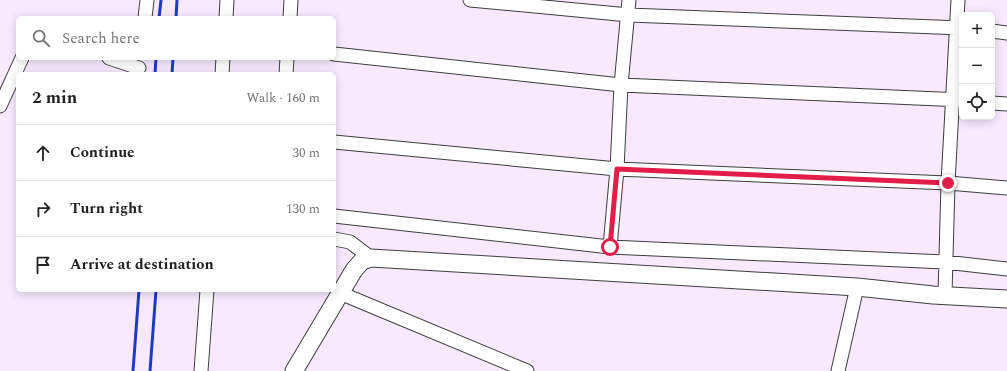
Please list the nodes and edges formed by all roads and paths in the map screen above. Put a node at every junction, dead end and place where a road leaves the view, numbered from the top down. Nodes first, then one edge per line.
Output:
1 (147, 0) edge
2 (227, 0) edge
3 (291, 0) edge
4 (470, 0) edge
5 (629, 0) edge
6 (958, 0) edge
7 (145, 16) edge
8 (226, 16) edge
9 (290, 16) edge
10 (629, 16) junction
11 (959, 28) edge
12 (995, 31) edge
13 (1007, 33) edge
14 (336, 54) edge
15 (21, 60) edge
16 (116, 60) edge
17 (223, 60) edge
18 (287, 60) edge
19 (139, 67) edge
20 (222, 72) edge
21 (286, 72) edge
22 (621, 85) junction
23 (958, 100) edge
24 (995, 103) edge
25 (1007, 104) edge
26 (0, 106) edge
27 (336, 142) edge
28 (617, 169) junction
29 (948, 183) junction
30 (1007, 188) edge
31 (336, 216) edge
32 (336, 239) edge
33 (610, 247) junction
34 (371, 258) junction
35 (946, 262) junction
36 (1007, 269) edge
37 (857, 287) junction
38 (207, 292) edge
39 (340, 293) junction
40 (945, 295) junction
41 (1007, 299) edge
42 (201, 371) edge
43 (294, 371) edge
44 (527, 371) edge
45 (838, 371) edge

1 - 7 street
2 - 8 street
3 - 9 street
4 - 10 street
5 - 10 street
6 - 11 street
10 - 11 street
10 - 22 street
11 - 23 street
12 - 13 street
14 - 22 street
15 - 26 street
16 - 19 street
17 - 20 street
18 - 21 street
22 - 23 street
22 - 28 street
23 - 29 street
24 - 25 street
27 - 28 street
28 - 29 street
28 - 33 street
29 - 30 street
29 - 35 street
31 - 33 street
32 - 34 street
33 - 35 street
34 - 37 street
34 - 39 street
35 - 36 street
35 - 40 street
37 - 40 street
37 - 45 street
38 - 42 street
39 - 43 street
39 - 44 street
40 - 41 street

